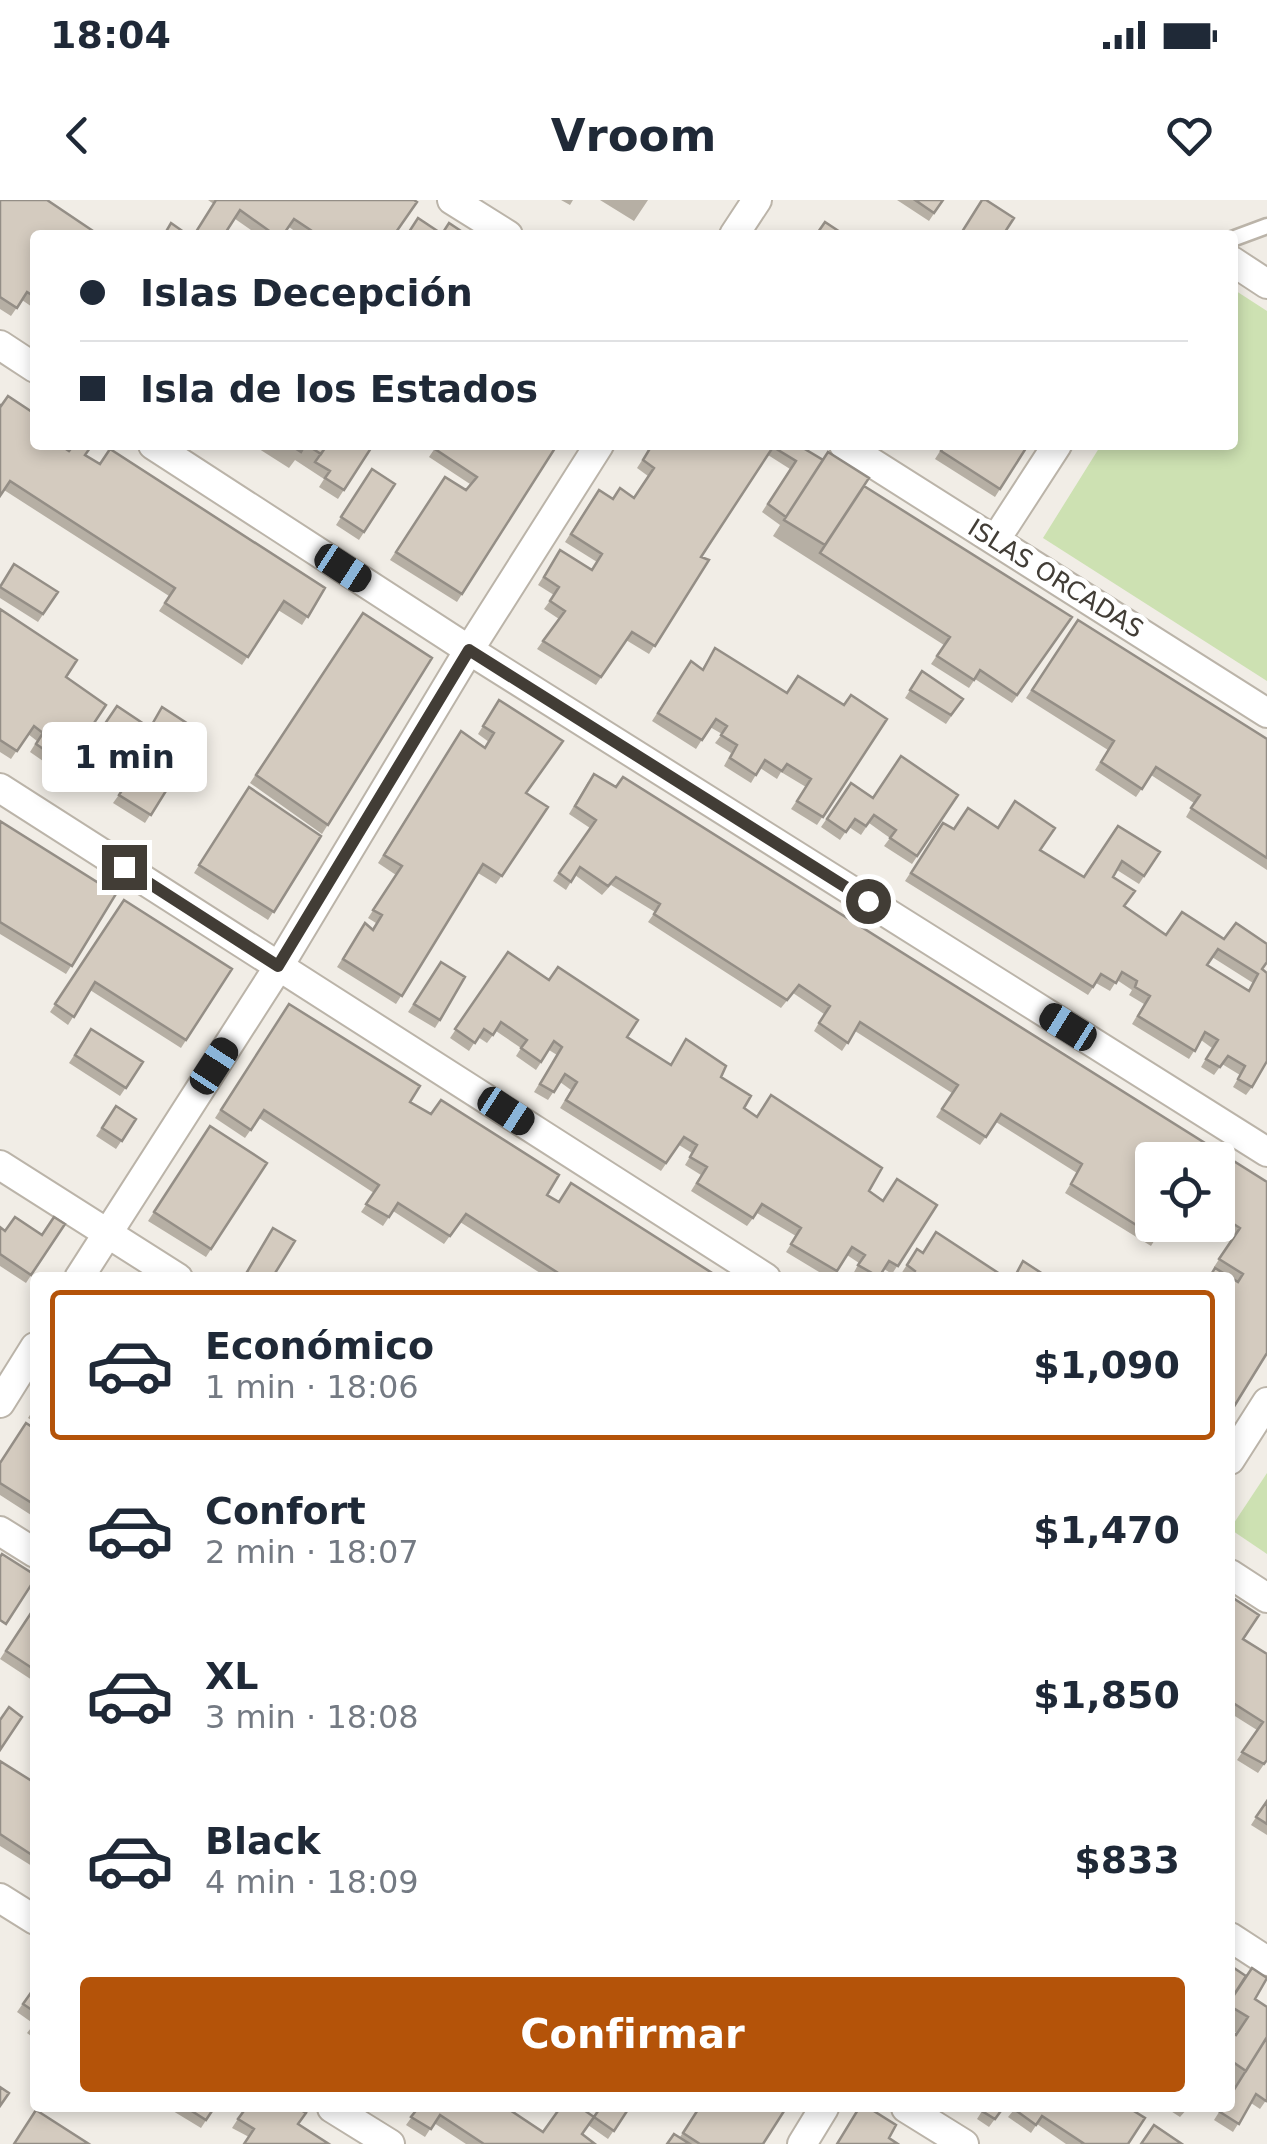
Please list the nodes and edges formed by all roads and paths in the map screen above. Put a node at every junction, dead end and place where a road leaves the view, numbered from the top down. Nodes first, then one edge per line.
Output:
1 (452, 200) edge
2 (757, 200) edge
3 (1267, 226) edge
4 (500, 230) edge
5 (737, 230) edge
6 (1238, 237) edge
7 (1238, 265) edge
8 (1267, 284) edge
9 (0, 346) edge
10 (30, 365) edge
11 (161, 450) edge
12 (597, 450) edge
13 (852, 450) edge
14 (1054, 450) edge
15 (996, 539) junction
16 (469, 650) junction
17 (1267, 713) edge
18 (0, 788) edge
19 (278, 966) junction
20 (1267, 1152) edge
21 (0, 1165) edge
22 (108, 1234) junction
23 (84, 1272) edge
24 (168, 1272) edge
25 (757, 1272) edge
26 (30, 1356) edge
27 (0, 1402) edge
28 (1267, 1402) edge
29 (1235, 1452) edge
30 (0, 1531) edge
31 (30, 1550) edge
32 (1235, 1577) edge
33 (1267, 1598) edge
34 (0, 1898) edge
35 (30, 1917) edge
36 (1235, 1940) edge
37 (1267, 1961) edge
38 (338, 2112) edge
39 (822, 2112) edge
40 (912, 2112) edge
41 (390, 2144) edge
42 (802, 2144) edge
43 (964, 2144) edge

1 - 4 street
2 - 5 street
3 - 6 lane
7 - 8 street
9 - 10 street
11 - 16 street
12 - 16 street
13 - 15 street, ISLAS ORCADAS
14 - 15 street
15 - 17 street, ISLAS ORCADAS
16 - 19 street
16 - 20 street
18 - 19 street
19 - 22 street
19 - 25 street
21 - 22 street
22 - 23 street
22 - 24 street
26 - 27 street
28 - 29 street
30 - 31 street
32 - 33 street
34 - 35 street
36 - 37 street
38 - 41 street
39 - 42 street
40 - 43 street

